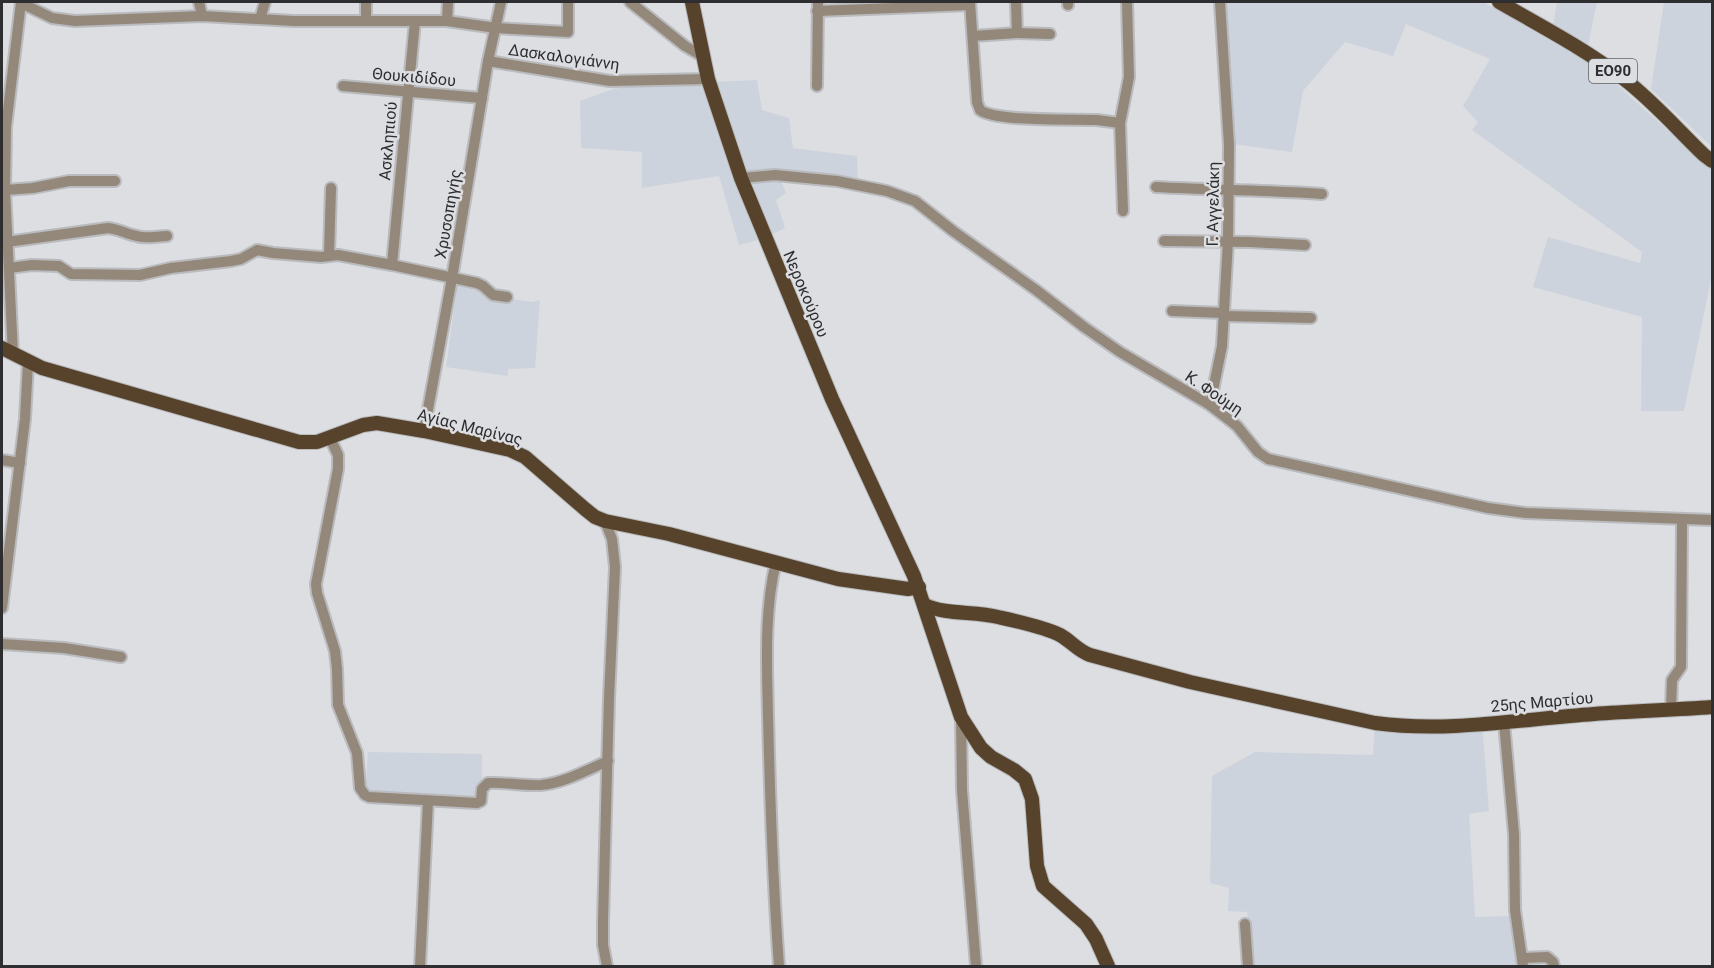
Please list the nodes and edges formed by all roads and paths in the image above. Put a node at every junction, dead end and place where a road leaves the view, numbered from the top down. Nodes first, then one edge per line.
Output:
1 (21, 2) edge
2 (199, 2) edge
3 (265, 2) edge
4 (366, 2) edge
5 (448, 2) edge
6 (501, 2) edge
7 (568, 2) edge
8 (630, 2) edge
9 (692, 2) edge
10 (1016, 2) edge
11 (1127, 2) edge
12 (1220, 2) edge
13 (1499, 2) edge
14 (970, 3) edge
15 (926, 4) edge
16 (818, 6) edge
17 (202, 16) junction
18 (260, 19) junction
19 (366, 21) junction
20 (415, 21) junction
21 (447, 21) junction
22 (496, 28) junction
23 (1017, 33) junction
24 (1050, 34) dead end
25 (973, 36) junction
26 (702, 56) junction
27 (488, 61) junction
28 (708, 79) junction
29 (343, 86) dead end
30 (817, 86) dead end
31 (6, 88) edge
32 (408, 91) junction
33 (482, 98) junction
34 (1120, 123) junction
35 (1713, 161) edge
36 (741, 178) junction
37 (116, 181) dead end
38 (1156, 187) dead end
39 (331, 188) dead end
40 (5, 190) junction
41 (1229, 191) junction
42 (1322, 194) dead end
43 (3, 203) edge
44 (1122, 211) dead end
45 (167, 236) dead end
46 (1164, 241) dead end
47 (1228, 241) junction
48 (7, 242) junction
49 (1305, 244) dead end
50 (331, 255) junction
51 (392, 265) junction
52 (9, 268) junction
53 (452, 278) junction
54 (507, 297) dead end
55 (1172, 311) dead end
56 (1224, 315) junction
57 (1311, 318) dead end
58 (7, 351) edge
59 (28, 362) junction
60 (1210, 405) junction
61 (424, 431) junction
62 (330, 438) junction
63 (2, 460) edge
64 (20, 463) junction
65 (1682, 519) junction
66 (1713, 520) edge
67 (605, 522) junction
68 (7, 529) edge
69 (776, 562) junction
70 (919, 588) junction
71 (925, 604) junction
72 (2, 608) edge
73 (2, 644) edge
74 (121, 657) dead end
75 (1713, 706) edge
76 (1671, 709) junction
77 (961, 717) junction
78 (1504, 722) junction
79 (608, 761) junction
80 (428, 801) junction
81 (1245, 924) dead end
82 (1523, 962) edge
83 (420, 966) edge
84 (607, 966) edge
85 (779, 966) edge
86 (975, 966) edge
87 (1108, 966) edge
88 (1248, 966) edge
89 (1554, 966) edge

1 - 17 street
1 - 31 street
2 - 17 street
3 - 18 street
4 - 19 street
5 - 21 street
6 - 22 street, Χρυσοπηγής
7 - 22 street
8 - 26 street
9 - 26 main road, Νεροκούρου
10 - 23 street
11 - 34 street
12 - 41 street, Γ. Αγγελάκη
13 - 35 main road, ΕΟ90
14 - 15 street
14 - 25 street
15 - 16 street
16 - 30 street
17 - 18 street
18 - 19 street
19 - 20 street
20 - 21 street
20 - 32 street, Ασκληπιού
21 - 22 street
22 - 27 street, Χρυσοπηγής
23 - 24 street
23 - 25 street
25 - 34 street
26 - 28 main road, Νεροκούρου
27 - 28 street, Δασκαλογιάννη
27 - 33 street, Χρυσοπηγής
28 - 36 main road, Νεροκούρου
29 - 32 street, Θουκιδίδου
31 - 40 street
32 - 33 street, Θουκιδίδου
32 - 51 street, Ασκληπιού
33 - 53 street, Χρυσοπηγής
34 - 44 street
36 - 60 street, Κ. Φούμη
36 - 70 main road, Νεροκούρου
37 - 40 street
38 - 41 street
39 - 50 street
40 - 43 street
41 - 42 street
41 - 47 street, Γ. Αγγελάκη
43 - 48 street
45 - 48 street
46 - 47 street
47 - 49 street
47 - 56 street, Γ. Αγγελάκη
48 - 52 street
50 - 51 street
50 - 52 street
51 - 53 street
52 - 58 street
53 - 54 street
53 - 61 street, Χρυσοπηγής
55 - 56 street
56 - 57 street
56 - 60 street, Γ. Αγγελάκη
58 - 59 main road, Αγίας Μαρίνας
59 - 62 main road, Αγίας Μαρίνας
59 - 64 street
60 - 65 street, Κ. Φούμη
61 - 62 main road, Αγίας Μαρίνας
61 - 67 main road, Αγίας Μαρίνας
62 - 80 street
63 - 64 street
64 - 68 street
65 - 66 street, Κ. Φούμη
65 - 76 street
67 - 69 main road, Αγίας Μαρίνας
67 - 79 street
68 - 72 street
69 - 70 main road, Αγίας Μαρίνας
69 - 85 street
70 - 71 main road, Νεροκούρου
71 - 77 main road, Νεροκούρου
71 - 78 main road, 25ης Μαρτίου
73 - 74 street
75 - 76 main road, 25ης Μαρτίου
76 - 78 main road, 25ης Μαρτίου
77 - 86 street
77 - 87 main road, Νεροκούρου
78 - 82 street
79 - 80 street
79 - 84 street
80 - 83 street
81 - 88 street
82 - 89 street

